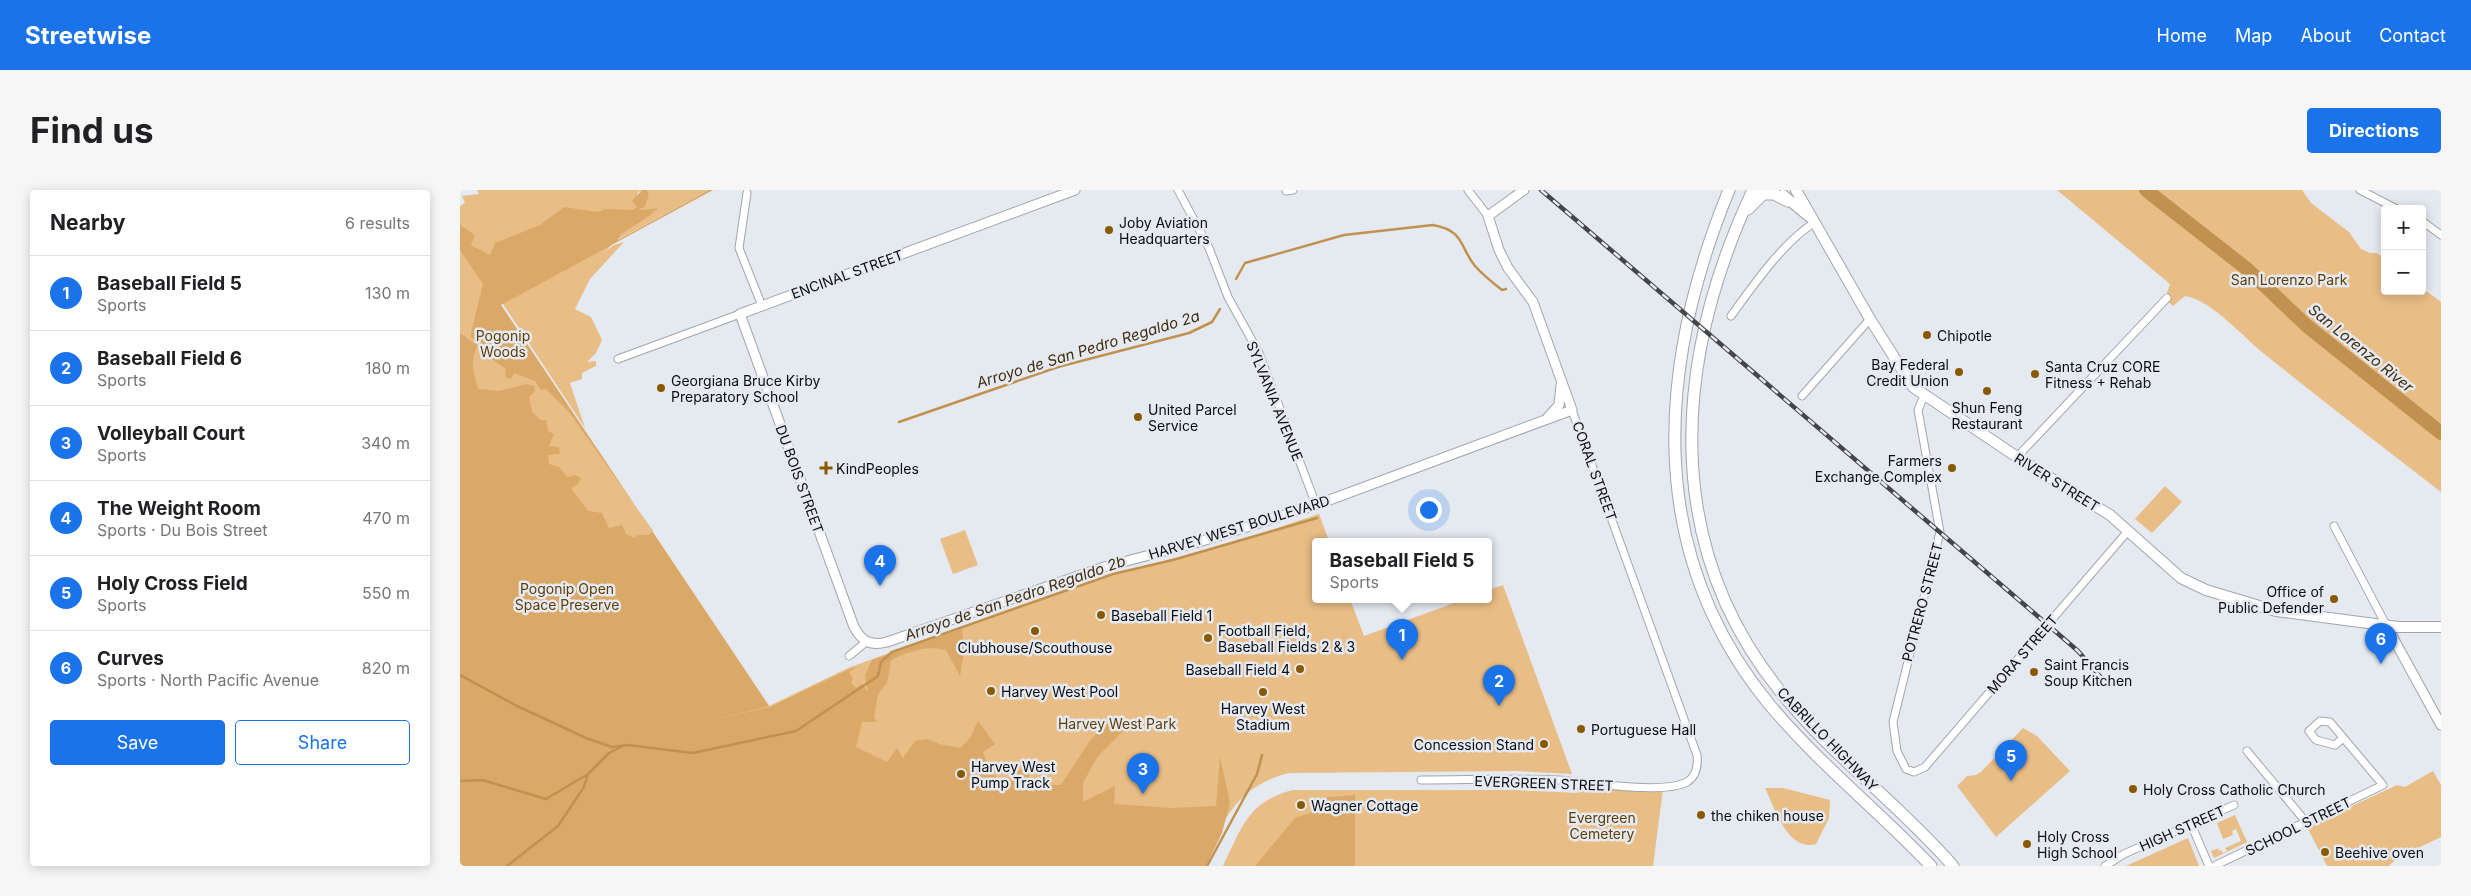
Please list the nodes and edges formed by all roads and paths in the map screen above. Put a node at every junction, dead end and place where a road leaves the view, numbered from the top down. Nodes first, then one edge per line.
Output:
1 (1075, 190) edge
2 (1178, 190) edge
3 (1468, 190) edge
4 (1524, 190) edge
5 (1728, 190) edge
6 (1753, 190) edge
7 (1778, 190) edge
8 (1796, 190) edge
9 (2360, 190) edge
10 (747, 193) dead end
11 (1788, 201) junction
12 (2389, 205) edge
13 (1488, 216) junction
14 (1812, 220) junction
15 (1740, 221) junction
16 (2426, 224) edge
17 (2441, 235) edge
18 (2167, 298) dead end
19 (762, 306) junction
20 (740, 314) junction
21 (1731, 316) dead end
22 (1870, 319) junction
23 (618, 359) dead end
24 (1561, 380) junction
25 (1802, 396) dead end
26 (1924, 396) junction
27 (1572, 410) junction
28 (1542, 422) junction
29 (2017, 457) junction
30 (1316, 505) junction
31 (2334, 526) dead end
32 (2128, 531) junction
33 (2386, 625) junction
34 (2441, 626) edge
35 (866, 642) junction
36 (850, 656) dead end
37 (2441, 725) edge
38 (2343, 738) junction
39 (2247, 751) dead end
40 (1914, 772) joint
41 (1694, 775) joint
42 (1421, 780) dead end
43 (2234, 805) dead end
44 (2306, 822) junction
45 (2191, 824) junction
46 (1931, 866) edge
47 (1953, 866) edge
48 (2105, 866) edge
49 (2209, 866) edge
50 (2214, 866) edge

1 - 19 street, ENCINAL STREET
2 - 30 street, SYLVANIA AVENUE
3 - 13 street
4 - 13 street
5 - 46 highway, CABRILLO HIGHWAY
6 - 15 highway, CABRILLO HIGHWAY
7 - 11 main road, RIVER STREET
8 - 14 main road, RIVER STREET
9 - 12 street
10 - 19 street
11 - 14 main road, RIVER STREET
11 - 15 highway
13 - 24 street, CORAL STREET
14 - 21 street
14 - 22 main road, RIVER STREET
15 - 47 highway, CABRILLO HIGHWAY
16 - 17 street
18 - 29 street
19 - 20 street, ENCINAL STREET
20 - 23 street, ENCINAL STREET
20 - 35 street, DU BOIS STREET
22 - 25 street
22 - 26 main road, RIVER STREET
24 - 27 street, CORAL STREET
24 - 28 street
26 - 29 main road, RIVER STREET
26 - 40 street, POTRERO STREET
27 - 28 street, HARVEY WEST BOULEVARD
27 - 41 street, CORAL STREET
28 - 30 street, HARVEY WEST BOULEVARD
29 - 32 main road, RIVER STREET
30 - 35 street, HARVEY WEST BOULEVARD
31 - 33 street
32 - 33 main road, RIVER STREET
32 - 40 street, MORA STREET
33 - 34 main road, RIVER STREET
33 - 37 street
35 - 36 street
38 - 38 street
38 - 44 street, SCHOOL STREET
39 - 44 street
41 - 42 street, EVERGREEN STREET
43 - 45 street, HIGH STREET
44 - 50 street, SCHOOL STREET
45 - 48 street, HIGH STREET
45 - 49 street

